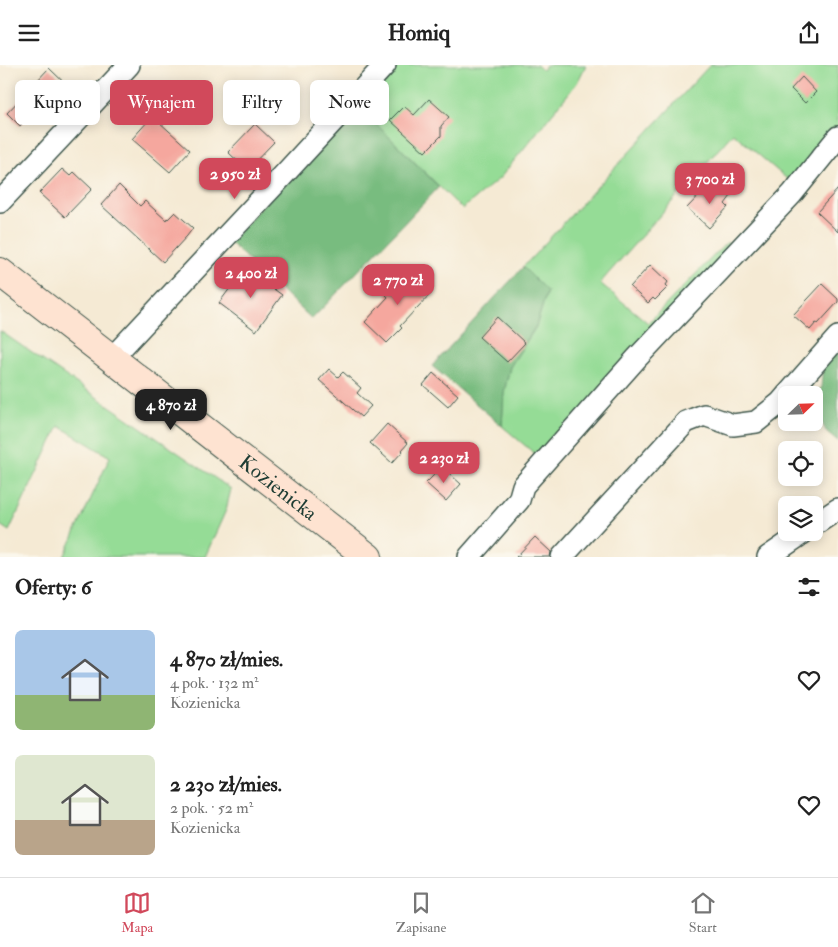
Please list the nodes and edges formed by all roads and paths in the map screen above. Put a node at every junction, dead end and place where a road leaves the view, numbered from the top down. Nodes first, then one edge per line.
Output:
1 (128, 65) edge
2 (385, 65) edge
3 (838, 137) edge
4 (0, 202) edge
5 (0, 272) edge
6 (838, 337) edge
7 (111, 359) junction
8 (795, 386) edge
9 (778, 405) edge
10 (838, 509) edge
11 (823, 519) edge
12 (791, 541) edge
13 (368, 557) edge
14 (469, 557) edge
15 (562, 557) edge
16 (768, 557) edge

1 - 4 street
2 - 7 street
3 - 14 street
5 - 7 main road, Kozienicka
6 - 8 street
7 - 13 main road, Kozienicka
9 - 15 street
10 - 11 street
12 - 16 street

